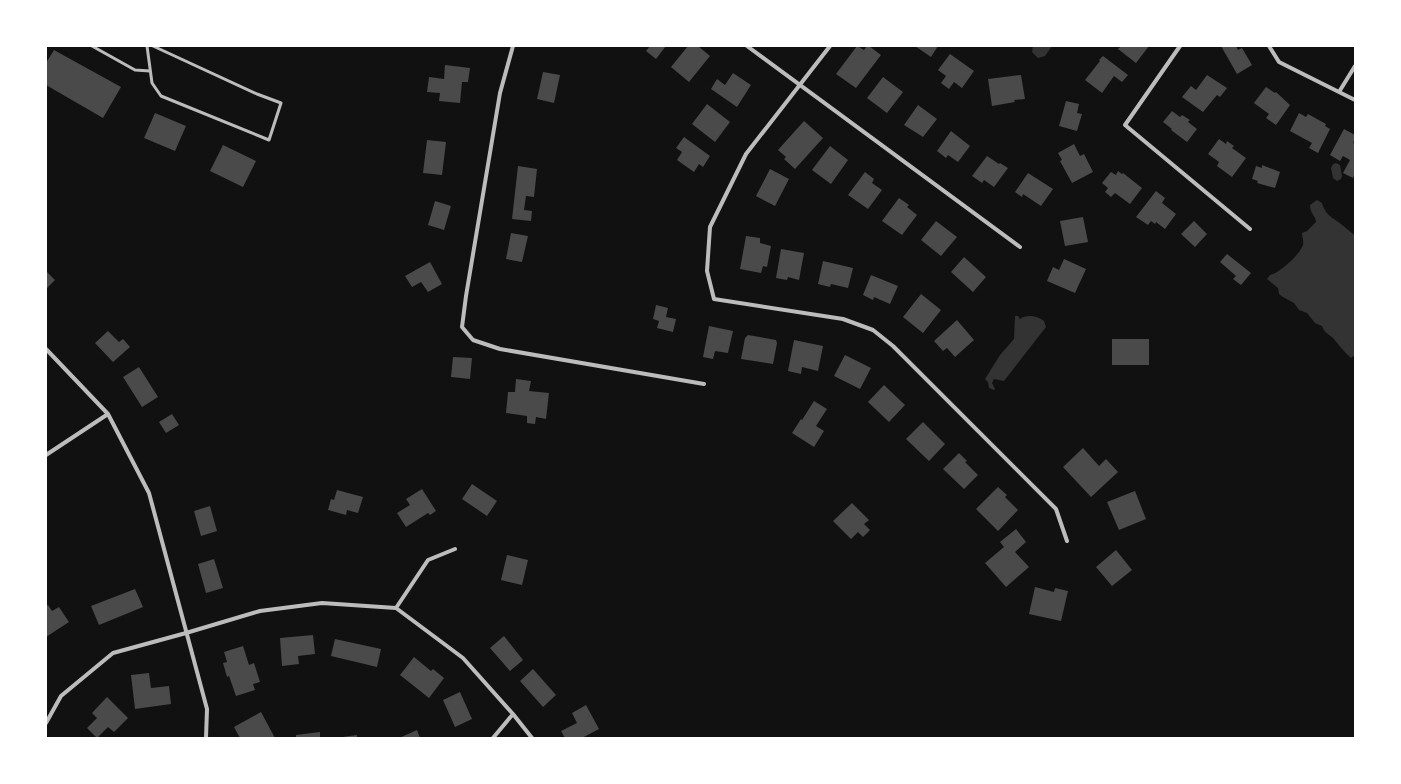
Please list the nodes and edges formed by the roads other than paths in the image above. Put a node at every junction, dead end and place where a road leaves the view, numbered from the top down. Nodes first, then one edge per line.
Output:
1 (92, 46) edge
2 (147, 46) edge
3 (153, 46) edge
4 (513, 46) edge
5 (747, 46) edge
6 (830, 46) edge
7 (1180, 46) edge
8 (1269, 46) edge
9 (1355, 66) edge
10 (150, 71) junction
11 (800, 85) junction
12 (1339, 92) junction
13 (1355, 100) edge
14 (1250, 229) dead end
15 (1020, 247) dead end
16 (46, 349) edge
17 (704, 384) dead end
18 (108, 414) junction
19 (46, 455) edge
20 (1067, 541) dead end
21 (455, 549) dead end
22 (396, 608) junction
23 (186, 633) junction
24 (513, 714) junction
25 (46, 723) edge
26 (206, 738) edge
27 (493, 738) edge
28 (532, 738) edge

1 - 10 lane
2 - 10 lane
3 - 10 lane
4 - 17 street
5 - 11 street
6 - 11 street
7 - 14 street
8 - 12 street
9 - 12 street
11 - 15 street
11 - 20 street
12 - 13 street
16 - 18 street
18 - 19 street
18 - 23 street
21 - 22 street
22 - 23 street
22 - 24 street
23 - 25 street
23 - 26 street
24 - 27 street
24 - 28 street

